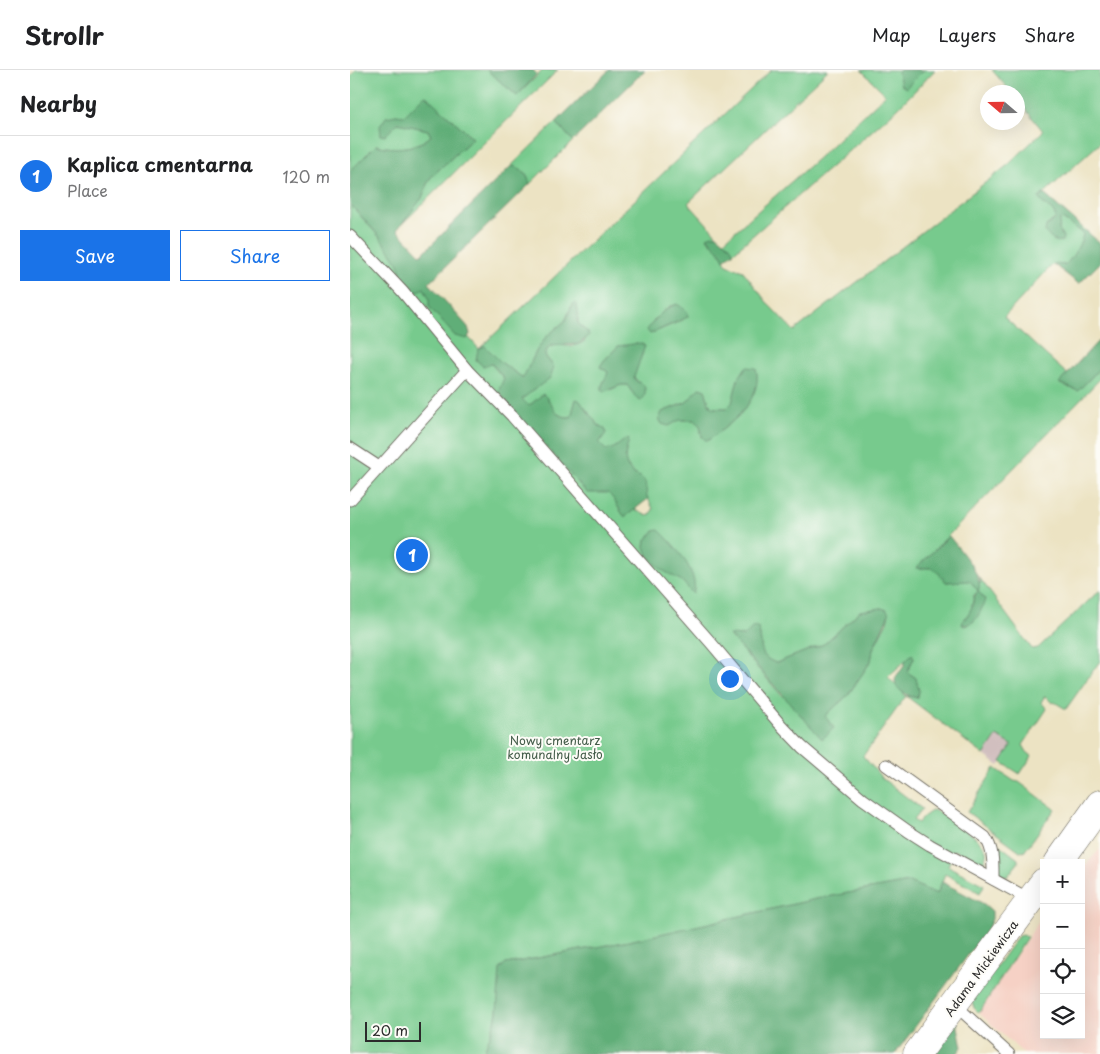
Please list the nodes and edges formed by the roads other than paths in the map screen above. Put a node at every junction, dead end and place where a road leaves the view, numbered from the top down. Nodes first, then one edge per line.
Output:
1 (350, 236) edge
2 (467, 370) junction
3 (350, 448) edge
4 (380, 466) junction
5 (350, 500) edge
6 (886, 765) dead end
7 (1100, 804) edge
8 (1061, 859) edge
9 (993, 879) junction
10 (1037, 891) edge
11 (954, 1004) junction
12 (917, 1054) edge
13 (1009, 1054) edge

1 - 2 lane
2 - 4 lane
2 - 9 lane
3 - 4 lane
4 - 5 lane
6 - 9 lane
7 - 8 street
9 - 10 lane
10 - 11 street, Adama Mickiewicza
11 - 12 street, Adama Mickiewicza
11 - 13 lane

